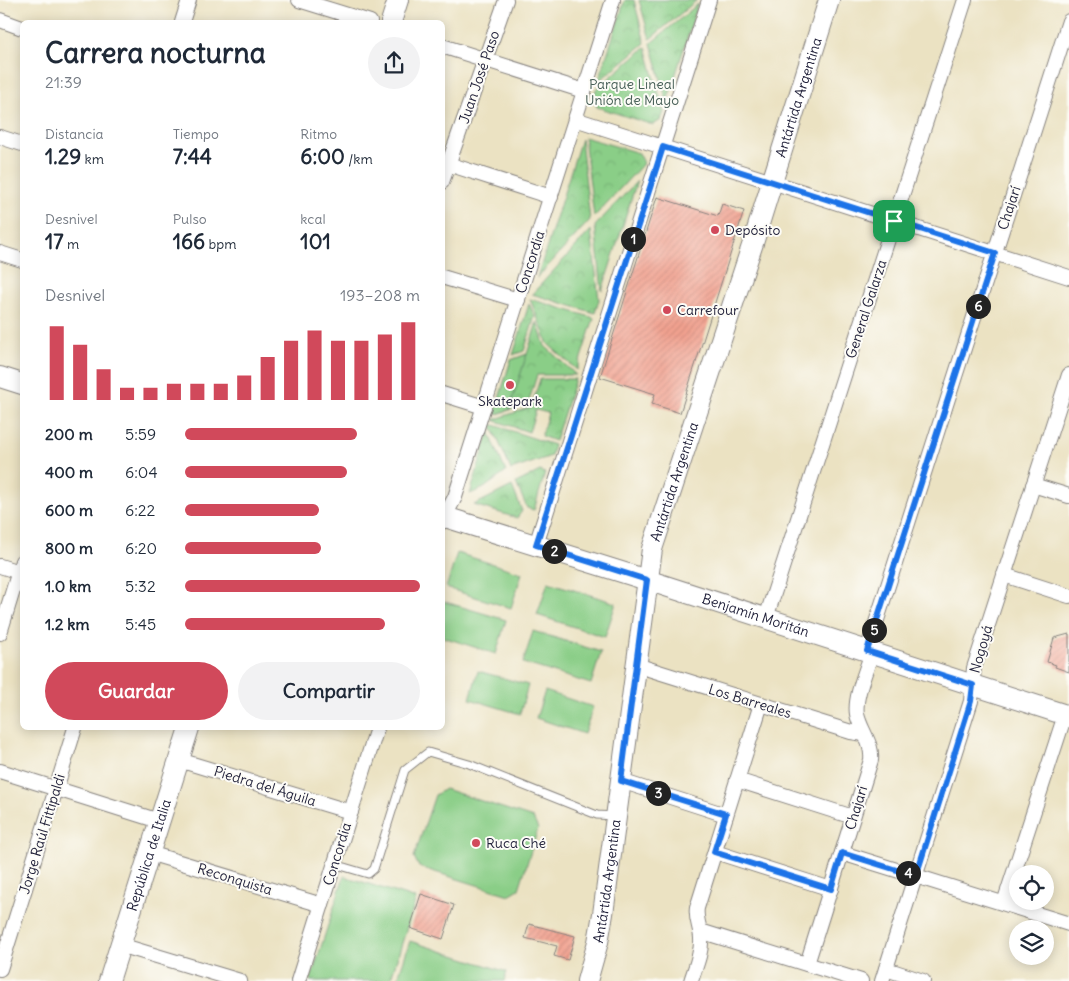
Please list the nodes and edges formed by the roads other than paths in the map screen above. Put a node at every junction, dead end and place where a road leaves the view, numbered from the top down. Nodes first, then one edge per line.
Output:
1 (189, 0) edge
2 (299, 0) edge
3 (398, 0) edge
4 (506, 0) edge
5 (613, 0) edge
6 (709, 0) edge
7 (829, 0) edge
8 (965, 0) edge
9 (0, 20) edge
10 (183, 20) edge
11 (364, 20) edge
12 (391, 20) edge
13 (1069, 22) edge
14 (20, 27) edge
15 (445, 47) edge
16 (485, 59) junction
17 (584, 91) junction
18 (576, 119) junction
19 (0, 137) edge
20 (20, 143) edge
21 (663, 147) junction
22 (446, 163) edge
23 (772, 182) junction
24 (551, 197) junction
25 (894, 221) junction
26 (0, 253) edge
27 (995, 253) junction
28 (20, 259) edge
29 (1069, 277) edge
30 (445, 278) edge
31 (518, 300) junction
32 (1069, 375) edge
33 (0, 377) edge
34 (20, 383) edge
35 (1067, 390) edge
36 (445, 395) edge
37 (484, 407) junction
38 (1034, 485) junction
39 (1069, 496) edge
40 (445, 516) edge
41 (445, 518) edge
42 (536, 545) junction
43 (0, 566) edge
44 (20, 569) edge
45 (20, 572) edge
46 (1004, 575) junction
47 (647, 580) junction
48 (1069, 596) edge
49 (766, 618) junction
50 (0, 633) edge
51 (870, 652) junction
52 (636, 665) junction
53 (973, 685) junction
54 (761, 704) junction
55 (1067, 715) edge
56 (74, 730) edge
57 (188, 730) edge
58 (376, 730) edge
59 (864, 734) junction
60 (178, 760) junction
61 (0, 771) edge
62 (737, 780) junction
63 (621, 781) junction
64 (56, 789) junction
65 (350, 812) junction
66 (726, 814) junction
67 (616, 816) junction
68 (853, 817) junction
69 (159, 821) junction
70 (714, 852) junction
71 (149, 853) junction
72 (842, 853) junction
73 (334, 864) junction
74 (916, 876) junction
75 (831, 889) junction
76 (1004, 903) junction
77 (322, 905) junction
78 (1069, 924) edge
79 (700, 931) junction
80 (120, 945) junction
81 (807, 964) junction
82 (0, 969) edge
83 (884, 975) edge
84 (591, 980) edge
85 (109, 981) edge
86 (240, 981) edge
87 (298, 981) edge
88 (691, 981) edge
89 (861, 981) edge
90 (923, 981) edge

1 - 10 street
2 - 11 street
3 - 12 main road
4 - 16 street, Juan José Paso
5 - 17 street, Concordia
6 - 21 street
7 - 23 main road, Antártida Argentina
8 - 25 street, General Galarza
9 - 14 street
13 - 27 street, Chajarí
15 - 16 street
16 - 17 street
16 - 22 street, Juan José Paso
17 - 18 street, Concordia
18 - 21 street
18 - 24 street, Concordia
19 - 20 street
21 - 23 street
21 - 42 street
22 - 24 street
23 - 25 street
23 - 47 main road, Antártida Argentina
24 - 31 street, Concordia
25 - 27 street
25 - 49 street, General Galarza
26 - 28 street
27 - 29 street
27 - 51 street, Chajarí
30 - 31 street
31 - 37 street, Concordia
32 - 35 street, Nogoyá
33 - 34 main road
35 - 38 street, Nogoyá
36 - 37 street
37 - 40 street, Concordia
38 - 39 street
38 - 46 street, Nogoyá
41 - 42 main road, Benjamín Moritán
42 - 47 main road, Benjamín Moritán
43 - 44 street
45 - 50 street
46 - 48 street
46 - 53 street, Nogoyá
47 - 49 main road, Benjamín Moritán
47 - 52 main road, Antártida Argentina
49 - 51 main road, Benjamín Moritán
51 - 53 main road, Benjamín Moritán
51 - 59 street, Chajarí
52 - 54 street, Los Barreales
52 - 63 main road, Antártida Argentina
53 - 55 main road, Benjamín Moritán
53 - 74 street, Nogoyá
54 - 59 street, Los Barreales
54 - 62 street
55 - 76 street
56 - 64 street, Jorge Raúl Fittipaldi
57 - 60 main road, República de Italia
58 - 65 street, Concordia
59 - 68 street, Chajarí
60 - 65 street, Piedra del Águila
60 - 69 main road, República de Italia
61 - 64 street
62 - 66 street
62 - 68 street
63 - 66 street
63 - 67 main road, Antártida Argentina
64 - 69 street
64 - 82 street, Jorge Raúl Fittipaldi
65 - 73 street, Concordia
66 - 70 street
67 - 73 lane
67 - 84 main road, Antártida Argentina
68 - 72 street, Chajarí
69 - 71 main road, República de Italia
70 - 75 street
70 - 79 street
71 - 77 street, Reconquista
71 - 80 main road, República de Italia
72 - 74 street
72 - 75 street, Chajarí
73 - 77 street, Concordia
74 - 76 street
74 - 83 street, Nogoyá
75 - 81 street, Chajarí
76 - 78 street
77 - 87 street, Concordia
79 - 81 street
79 - 88 street
80 - 85 main road, República de Italia
80 - 86 street
81 - 89 street
83 - 90 street

